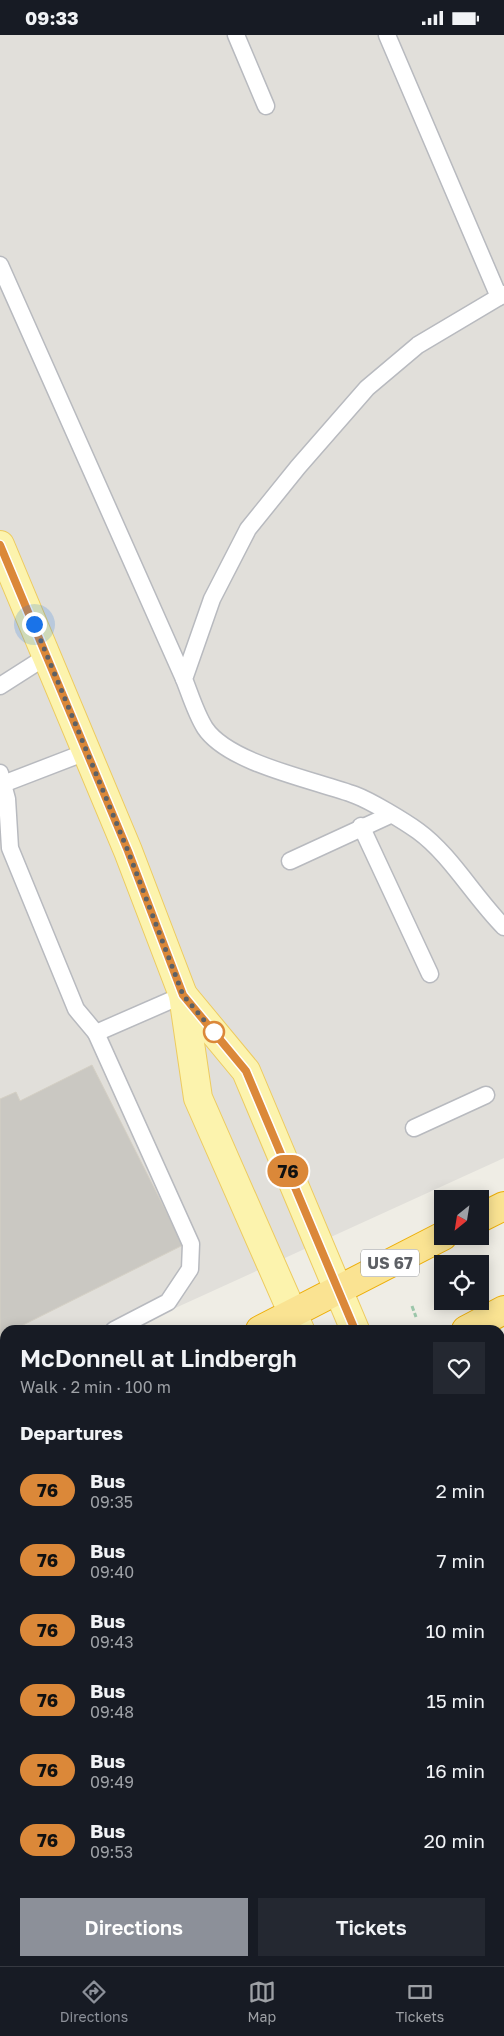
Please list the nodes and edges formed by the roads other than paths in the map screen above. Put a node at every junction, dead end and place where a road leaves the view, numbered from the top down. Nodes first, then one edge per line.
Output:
1 (236, 35) edge
2 (387, 35) edge
3 (266, 106) dead end
4 (0, 265) edge
5 (502, 295) edge
6 (0, 545) edge
7 (48, 656) junction
8 (184, 679) junction
9 (0, 686) edge
10 (86, 752) junction
11 (1, 779) edge
12 (390, 815) junction
13 (361, 826) junction
14 (290, 861) dead end
15 (504, 927) edge
16 (430, 973) dead end
17 (183, 995) junction
18 (96, 1033) junction
19 (486, 1095) dead end
20 (414, 1128) dead end
21 (504, 1206) edge
22 (489, 1214) edge
23 (434, 1241) edge
24 (338, 1290) junction
25 (504, 1310) edge
26 (296, 1322) edge
27 (124, 1325) edge
28 (282, 1325) edge
29 (353, 1325) edge
30 (476, 1325) edge

1 - 3 lane
2 - 5 lane
4 - 8 lane
5 - 8 lane
6 - 7 main road
7 - 9 lane
7 - 10 main road
8 - 12 lane
10 - 11 lane
10 - 17 main road
11 - 18 lane
12 - 13 lane
12 - 15 lane
13 - 14 lane
13 - 16 lane
17 - 18 lane
17 - 24 main road
17 - 26 main road
18 - 27 lane
19 - 20 lane
21 - 22 highway
23 - 24 highway, US 67
24 - 26 highway, US 67
24 - 29 main road
25 - 30 highway
26 - 28 highway, US 67

